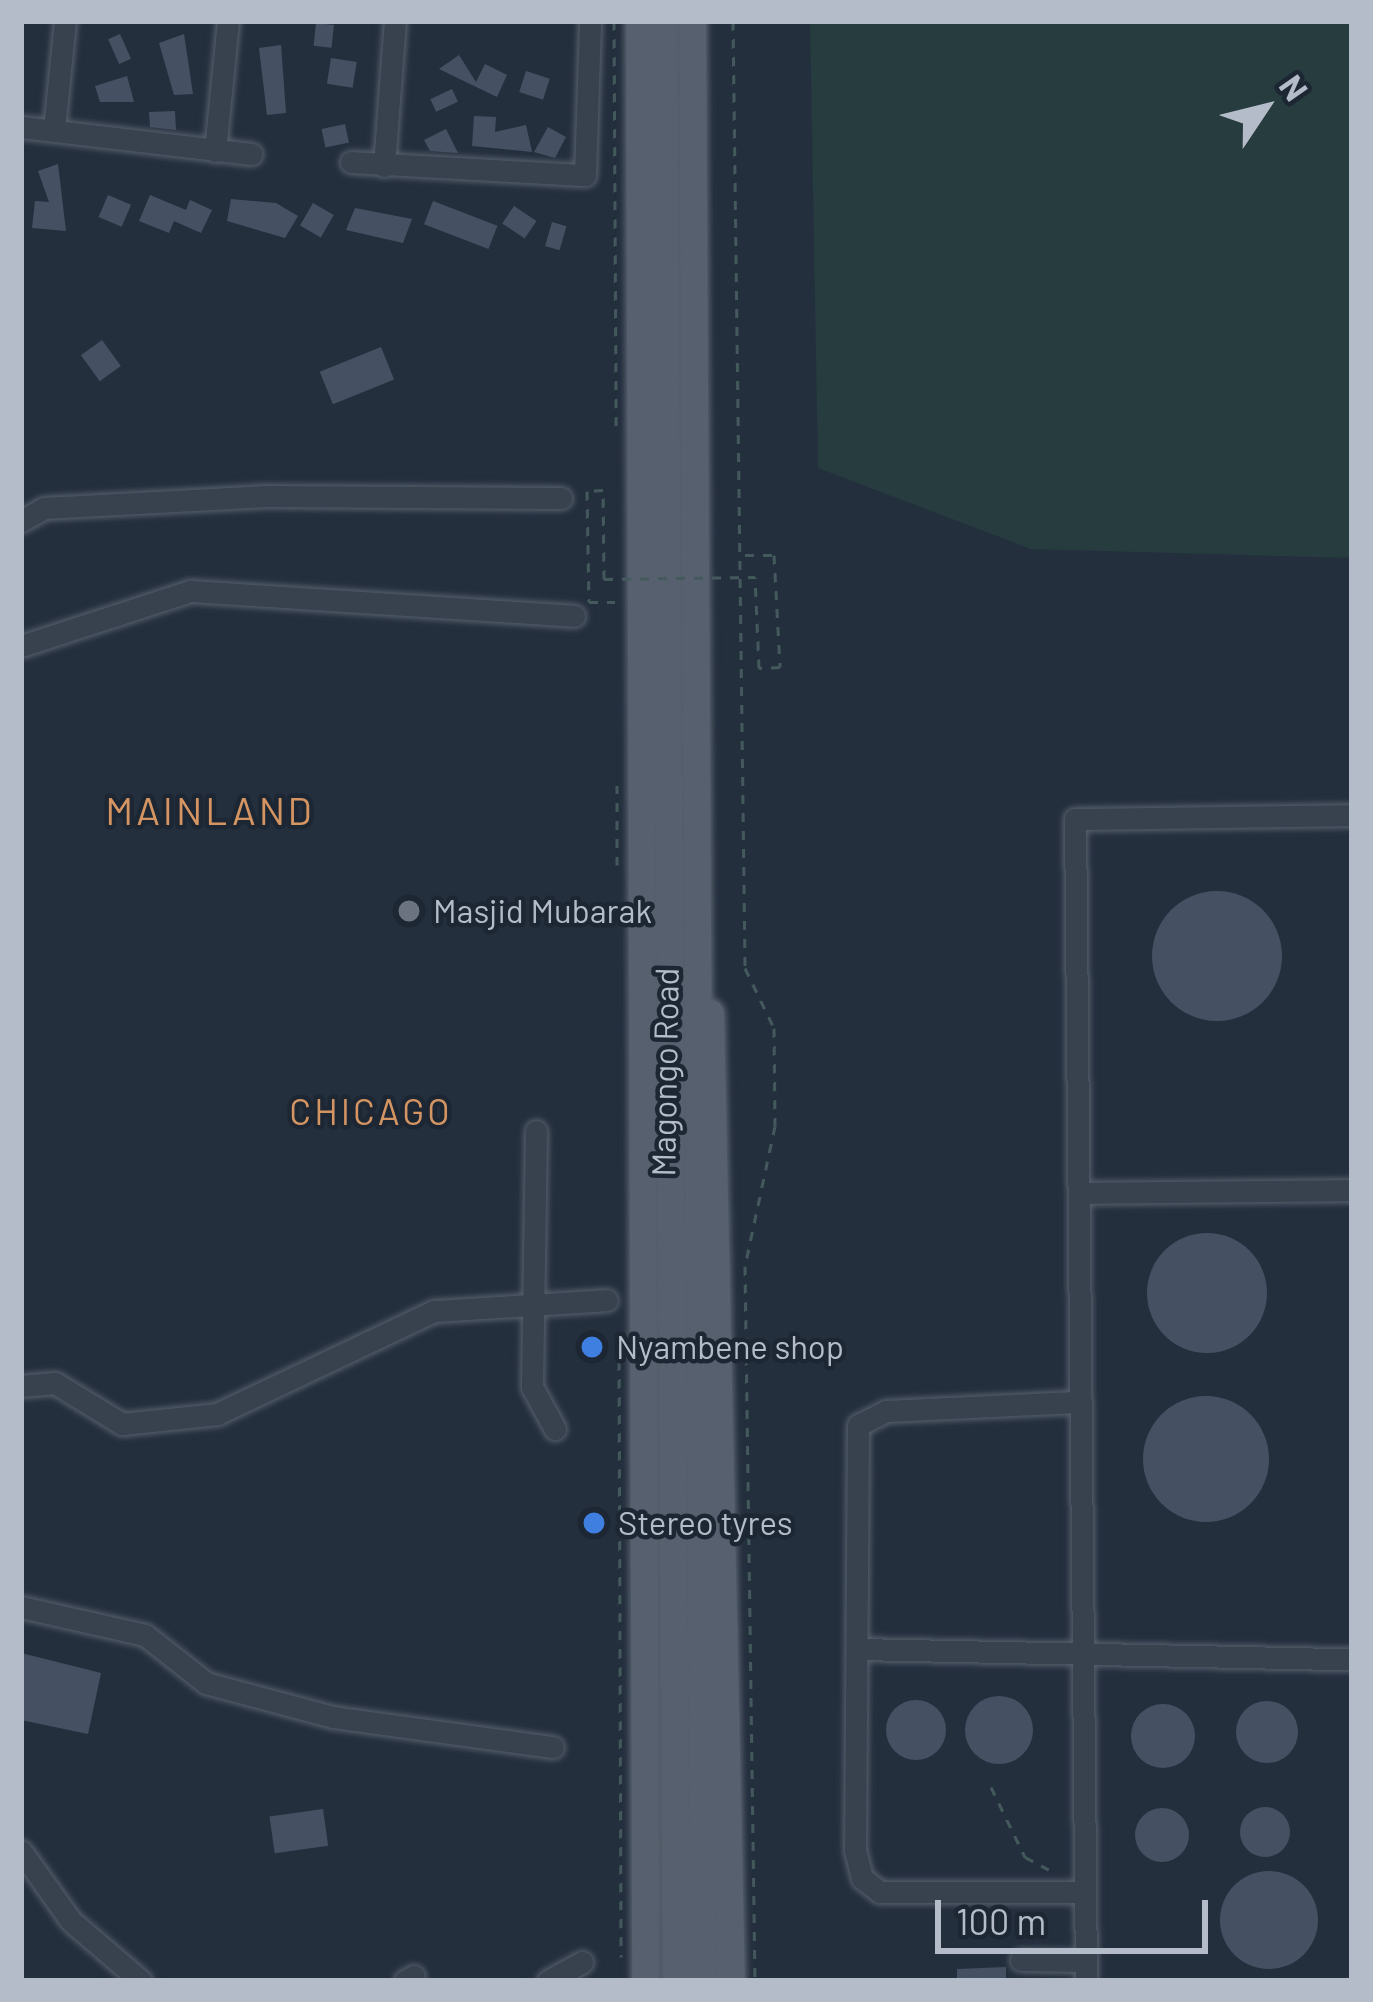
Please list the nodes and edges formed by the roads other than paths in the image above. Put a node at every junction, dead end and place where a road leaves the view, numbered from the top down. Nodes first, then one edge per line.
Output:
1 (65, 21) edge
2 (228, 21) edge
3 (394, 21) edge
4 (590, 21) edge
5 (639, 21) edge
6 (663, 21) edge
7 (692, 21) edge
8 (21, 127) edge
9 (54, 129) junction
10 (215, 151) junction
11 (251, 154) dead end
12 (351, 163) dead end
13 (384, 166) junction
14 (561, 498) dead end
15 (21, 521) edge
16 (574, 616) dead end
17 (21, 646) edge
18 (1352, 815) edge
19 (704, 986) junction
20 (536, 1131) dead end
21 (1352, 1190) edge
22 (1082, 1192) junction
23 (608, 1300) dead end
24 (531, 1306) junction
25 (21, 1386) edge
26 (1076, 1402) junction
27 (555, 1429) dead end
28 (21, 1607) edge
29 (858, 1649) junction
30 (1086, 1653) junction
31 (1352, 1659) edge
32 (553, 1747) dead end
33 (21, 1851) edge
34 (1080, 1892) junction
35 (1021, 1960) dead end
36 (582, 1962) dead end
37 (1085, 1971) edge
38 (141, 1981) edge
39 (548, 1981) edge
40 (645, 1981) edge
41 (676, 1981) edge
42 (703, 1981) edge
43 (731, 1981) edge

1 - 9 street
2 - 10 street
3 - 13 street
4 - 13 street
5 - 40 main road
6 - 41 main road
7 - 19 main road, Magongo Road
8 - 9 street
9 - 10 street
10 - 11 street
12 - 13 street
14 - 15 street
16 - 17 street
18 - 22 street
19 - 42 main road, Magongo Road
19 - 43 main road
20 - 24 street
21 - 22 street
22 - 26 street
23 - 24 street
24 - 25 street
24 - 27 street
26 - 29 street
26 - 30 street
28 - 32 street
29 - 30 street
29 - 34 street
30 - 31 street
30 - 34 street
33 - 38 street
34 - 37 street
35 - 37 street
36 - 39 street

